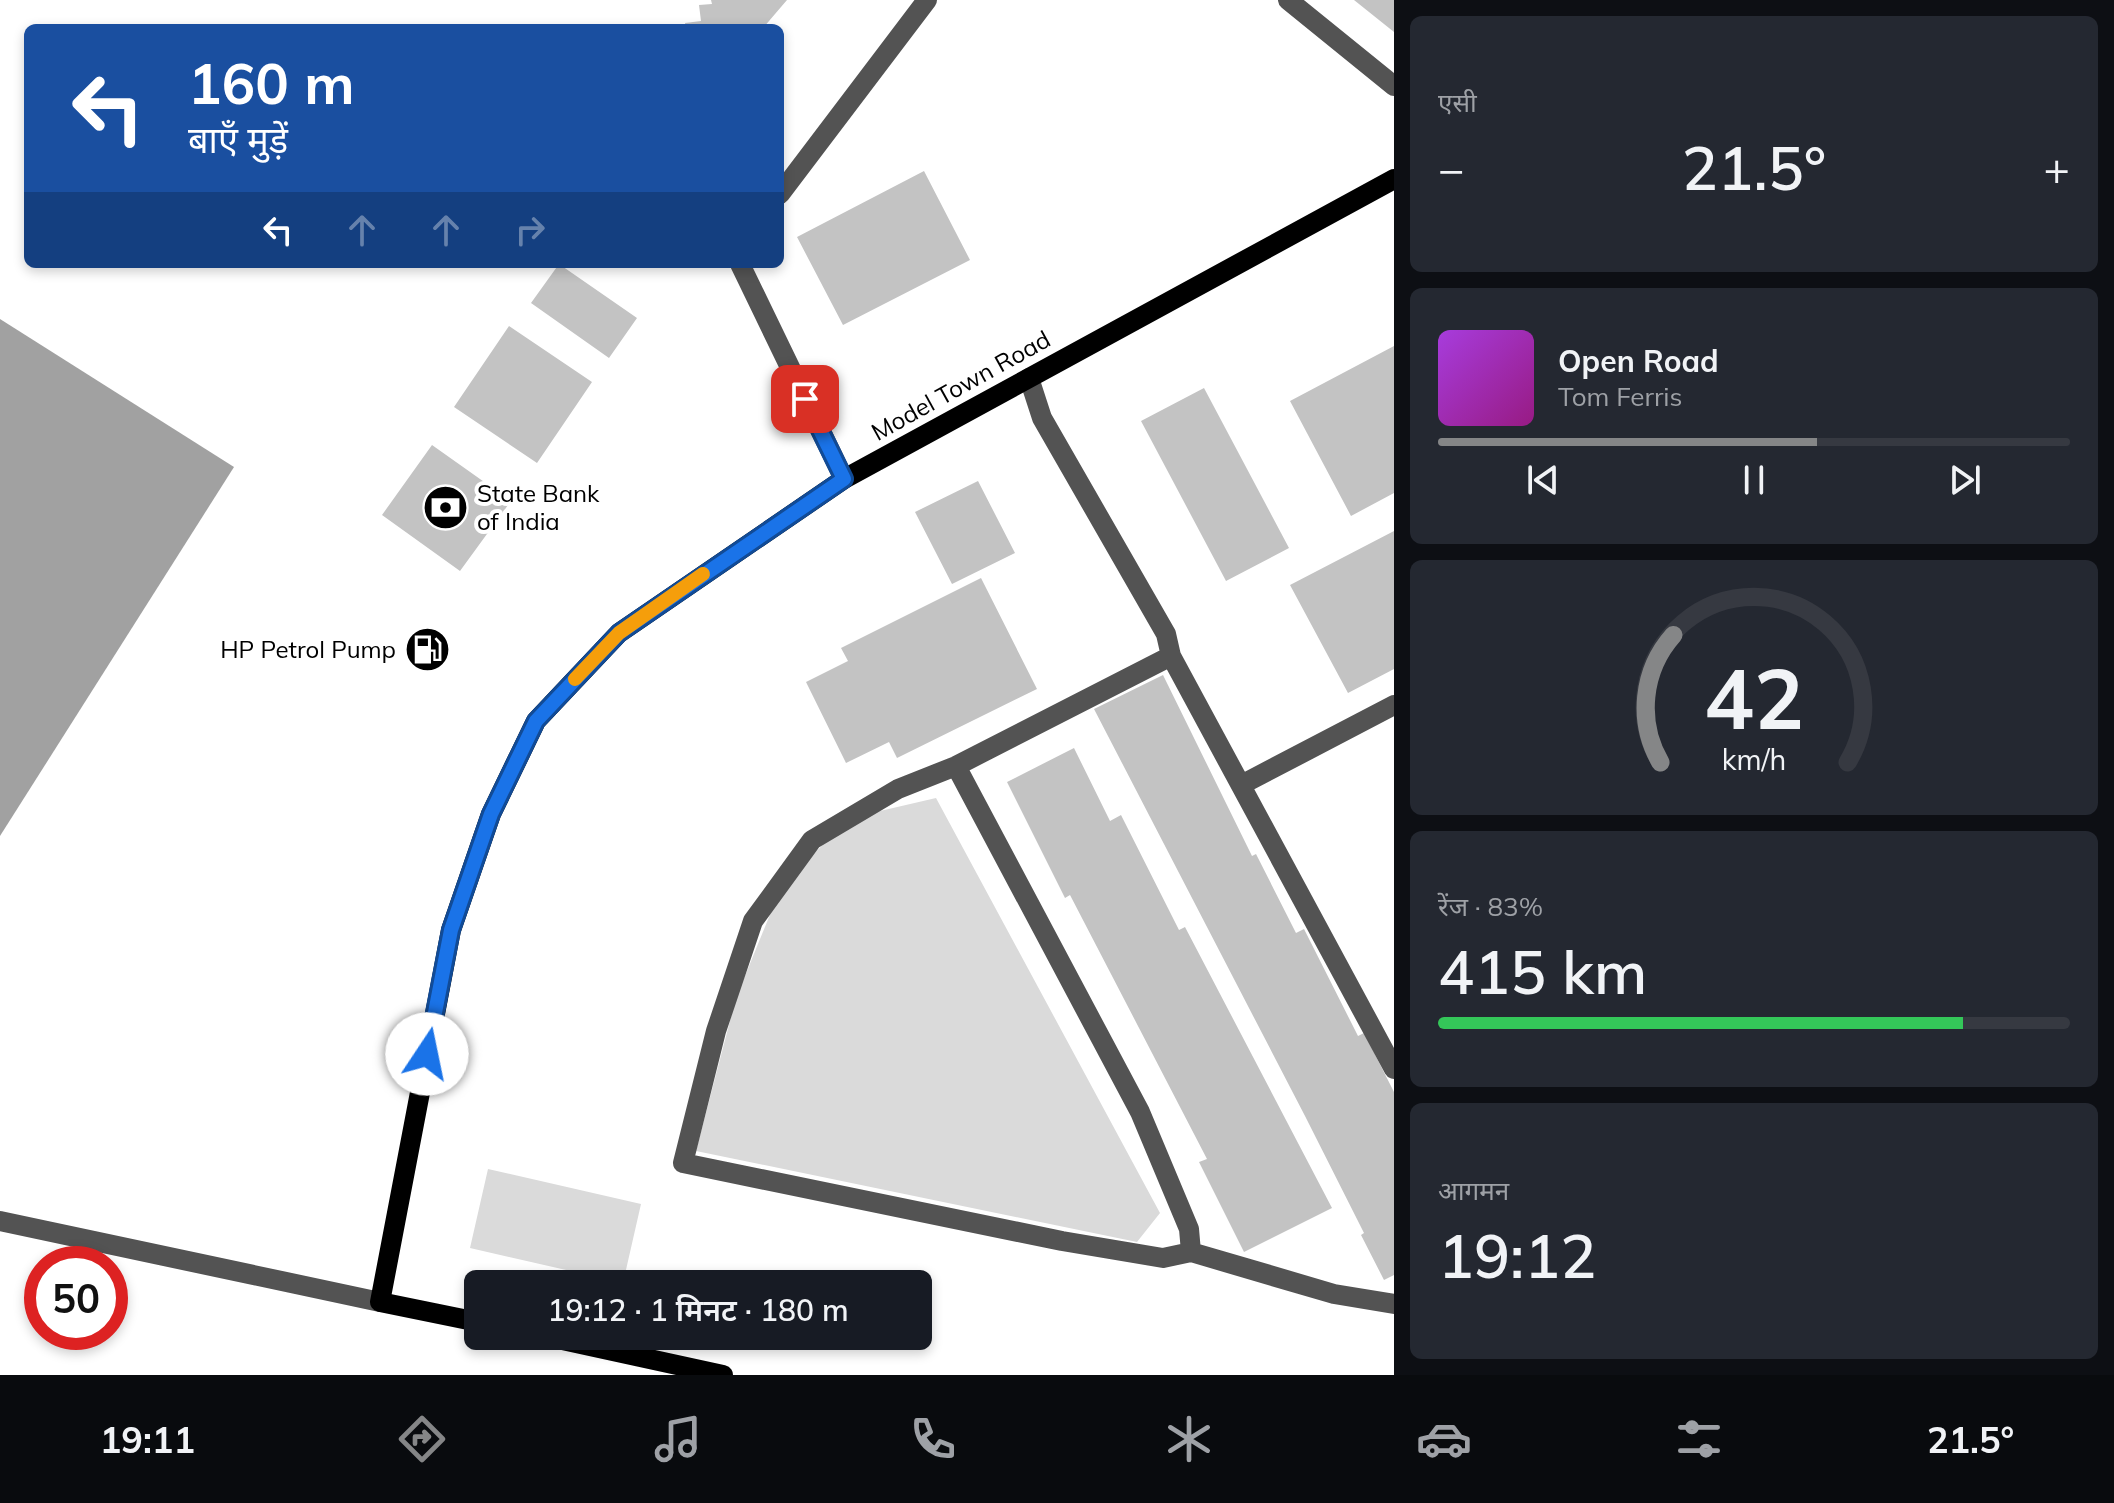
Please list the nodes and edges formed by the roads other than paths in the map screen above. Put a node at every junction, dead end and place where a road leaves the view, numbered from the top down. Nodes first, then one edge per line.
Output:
1 (927, 0) edge
2 (1288, 0) edge
3 (1394, 86) edge
4 (1394, 179) edge
5 (784, 189) edge
6 (742, 268) edge
7 (1029, 378) junction
8 (844, 479) junction
9 (1171, 656) junction
10 (1394, 705) edge
11 (956, 766) junction
12 (1241, 785) junction
13 (1394, 1069) edge
14 (0, 1221) edge
15 (1191, 1252) junction
16 (380, 1302) junction
17 (1394, 1304) edge
18 (464, 1319) edge
19 (611, 1350) edge
20 (727, 1374) edge

1 - 5 street
2 - 3 street
4 - 7 main road, Model Town Road
6 - 8 street
7 - 8 main road, Model Town Road
7 - 9 street
8 - 16 main road, Model Town Road
9 - 11 street
9 - 12 street
10 - 12 street
11 - 15 street
11 - 15 street
12 - 13 street
14 - 16 street
15 - 17 street
16 - 18 main road
19 - 20 main road

